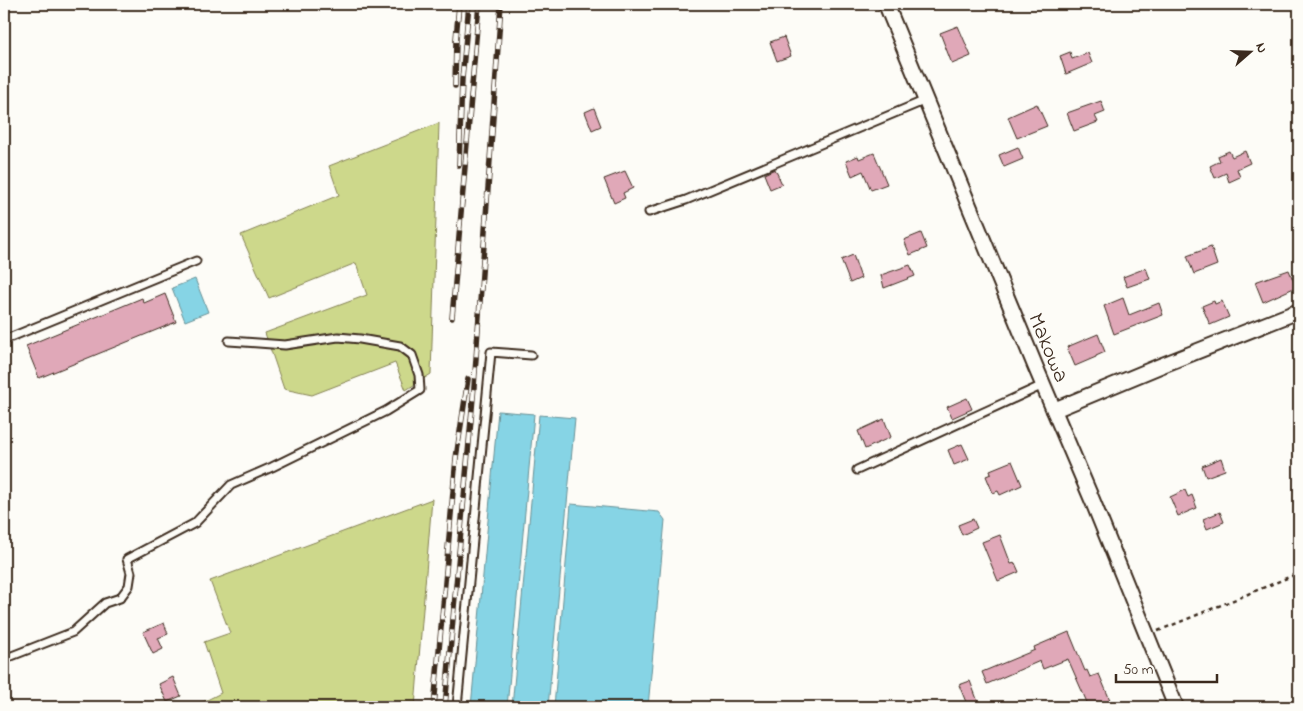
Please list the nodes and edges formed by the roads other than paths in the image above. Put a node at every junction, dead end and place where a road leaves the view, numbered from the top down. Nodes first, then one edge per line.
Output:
1 (886, 4) edge
2 (926, 100) junction
3 (649, 212) dead end
4 (196, 261) dead end
5 (1299, 311) edge
6 (4, 340) edge
7 (230, 341) dead end
8 (531, 355) dead end
9 (1043, 385) junction
10 (1054, 410) junction
11 (857, 470) dead end
12 (4, 659) edge
13 (457, 707) edge
14 (1176, 707) edge

1 - 2 street, Makowa
2 - 3 lane
2 - 9 street, Makowa
4 - 6 lane
5 - 10 street
7 - 12 lane
8 - 13 lane
9 - 10 street, Makowa
9 - 11 lane
10 - 14 street, Makowa

